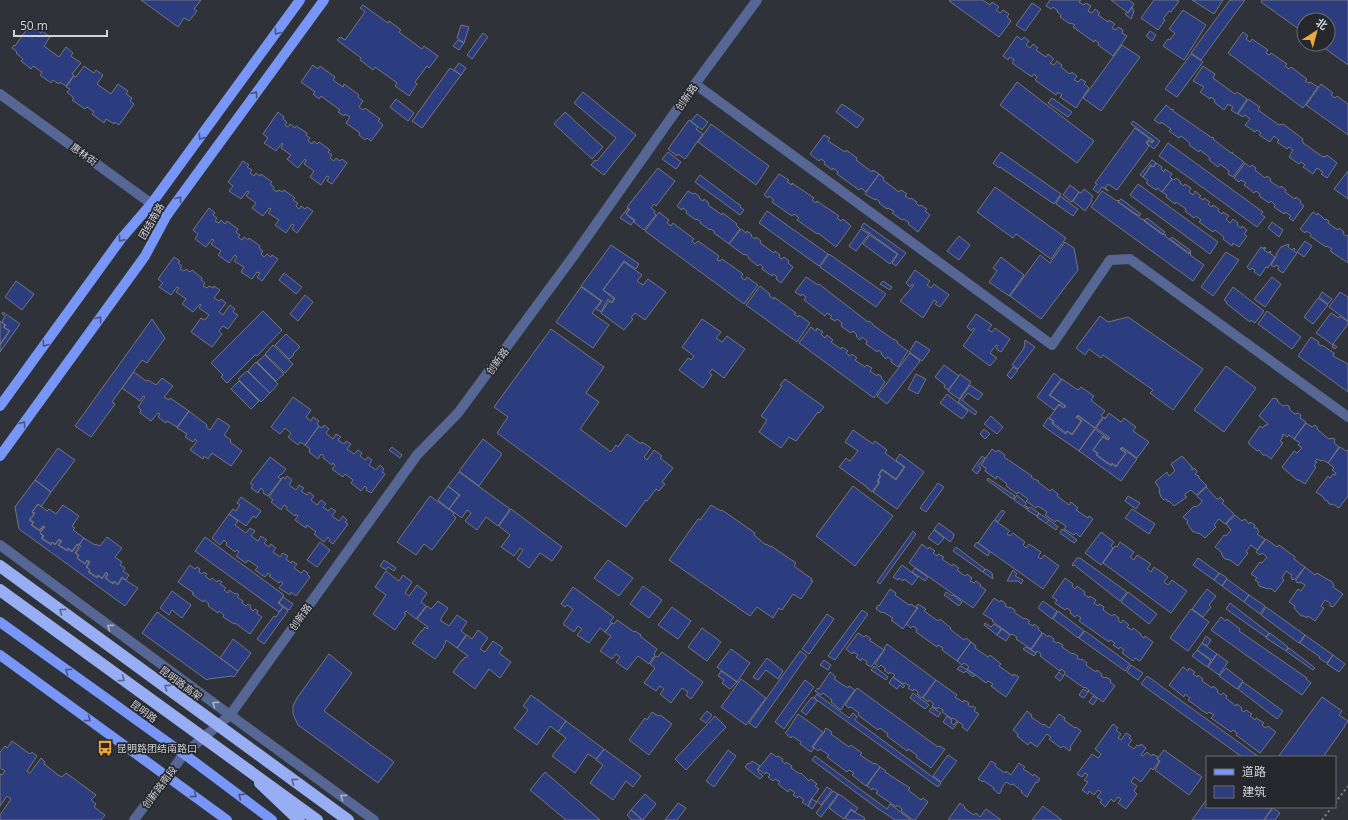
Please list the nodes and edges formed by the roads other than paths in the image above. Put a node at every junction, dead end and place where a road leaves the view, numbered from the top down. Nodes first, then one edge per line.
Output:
1 (300, 0) edge
2 (324, 0) edge
3 (757, 0) edge
4 (695, 84) junction
5 (0, 94) edge
6 (152, 203) junction
7 (167, 215) junction
8 (0, 406) edge
9 (1348, 417) edge
10 (0, 456) edge
11 (0, 545) edge
12 (0, 566) edge
13 (0, 590) edge
14 (0, 622) edge
15 (0, 655) edge
16 (230, 715) junction
17 (184, 754) junction
18 (229, 756) junction
19 (167, 776) junction
20 (134, 820) edge
21 (227, 820) edge
22 (272, 820) edge
23 (299, 820) edge
24 (317, 820) edge
25 (348, 820) edge
26 (374, 820) edge

1 -> 6 main road, 团结南路
7 -> 2 main road, 团结南路
3 - 4 street, 创新路
4 - 9 street
4 - 16 street, 创新路
5 - 6 street, 惠林街
6 - 7 street, 惠林街
6 -> 8 main road, 团结南路
10 -> 7 main road, 团结南路
16 -> 11 street
25 -> 12 highway, 昆明路高架, bridge
13 -> 18 highway, bridge
17 -> 14 main road, 昆明路
15 -> 19 main road
16 - 17 street, 创新路
26 -> 16 street
17 - 19 street, 创新路南段
22 -> 17 main road, 昆明路
18 - 23 highway, bridge
18 - 24 highway, bridge
19 - 20 street, 创新路南段
19 -> 21 main road

